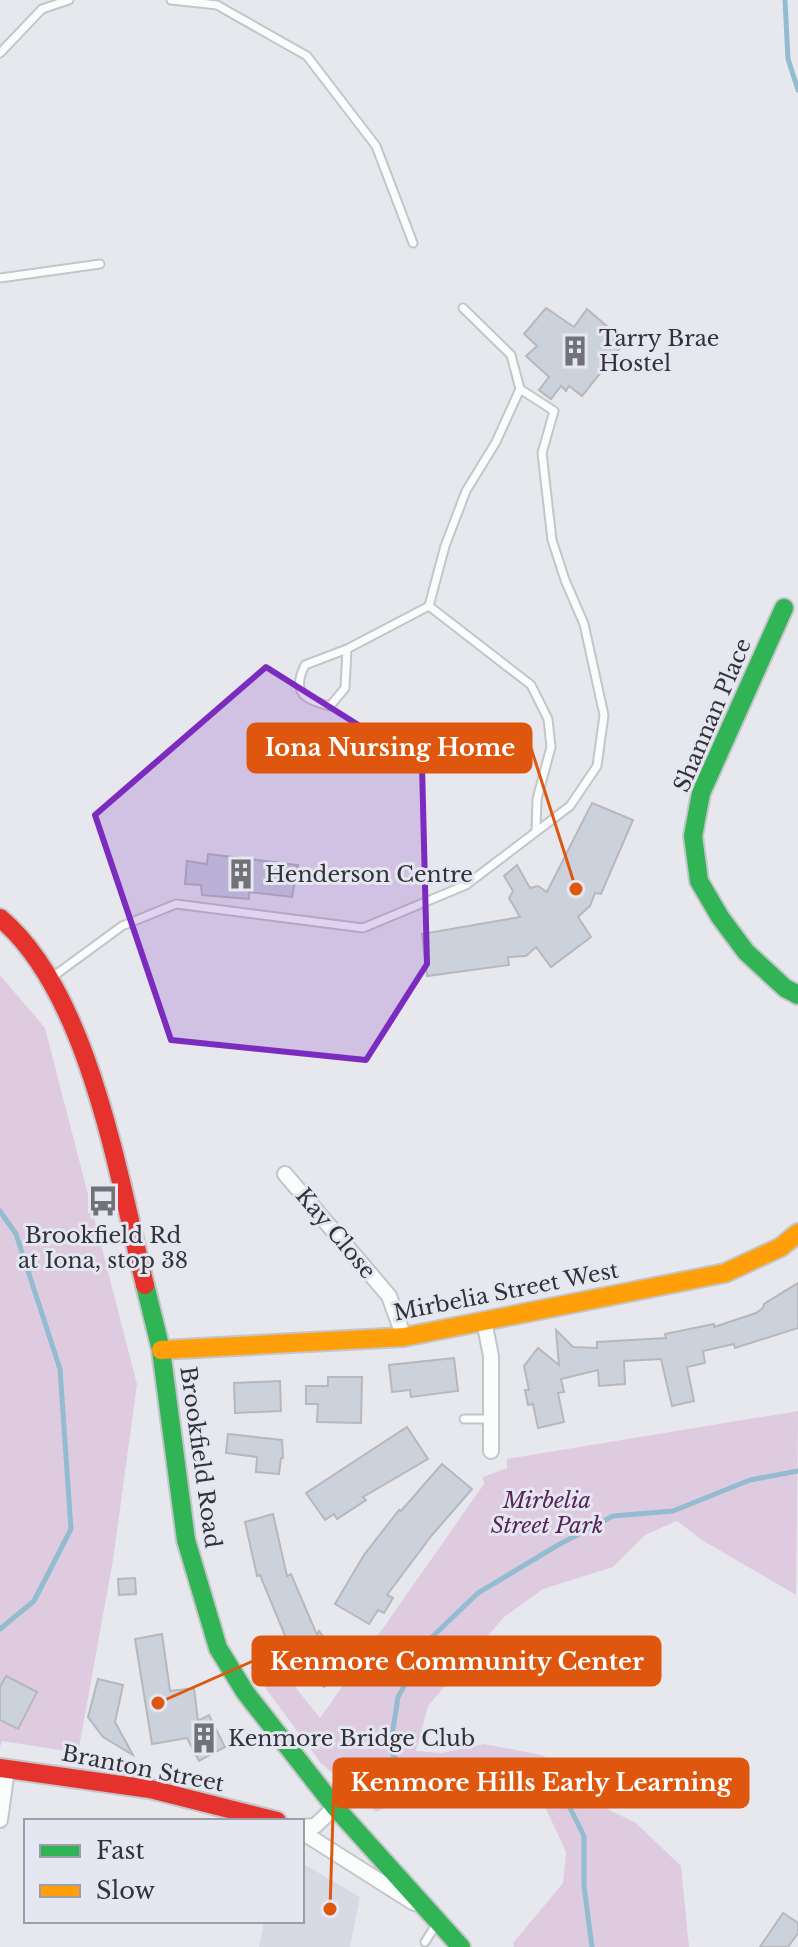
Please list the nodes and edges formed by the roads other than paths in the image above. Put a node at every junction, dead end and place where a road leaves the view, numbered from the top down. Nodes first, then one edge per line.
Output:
1 (69, 0) edge
2 (171, 0) edge
3 (0, 53) edge
4 (413, 243) dead end
5 (100, 264) dead end
6 (0, 278) edge
7 (463, 308) dead end
8 (520, 389) junction
9 (429, 606) junction
10 (784, 608) dead end
11 (347, 649) junction
12 (536, 831) junction
13 (0, 918) edge
14 (49, 980) junction
15 (798, 995) edge
16 (285, 1174) dead end
17 (798, 1233) edge
18 (484, 1321) junction
19 (404, 1337) junction
20 (161, 1350) junction
21 (464, 1419) dead end
22 (491, 1419) junction
23 (491, 1451) dead end
24 (4, 1768) edge
25 (335, 1807) junction
26 (269, 1819) edge
27 (0, 1820) edge
28 (304, 1829) edge
29 (304, 1831) edge
30 (435, 1917) junction
31 (425, 1942) dead end
32 (461, 1947) edge

1 - 3 lane
2 - 4 lane
5 - 6 lane
7 - 8 lane
8 - 9 lane
8 - 12 lane
9 - 11 lane
9 - 12 lane
10 - 15 street, Shannan Place
11 - 11 lane
12 - 14 lane
13 - 14 street, Brookfield Road
14 - 20 street, Brookfield Road
16 - 19 street, Kay Close
17 - 18 street, Mirbelia Street West
18 - 19 street, Mirbelia Street West
18 - 22 street
19 - 20 street, Mirbelia Street West
20 - 25 street, Brookfield Road
21 - 22 lane
22 - 23 street
24 - 26 street, Branton Street
24 - 27 street
25 - 28 street
25 - 30 street, Brookfield Road
29 - 30 street
30 - 31 lane
30 - 32 street, Brookfield Road

